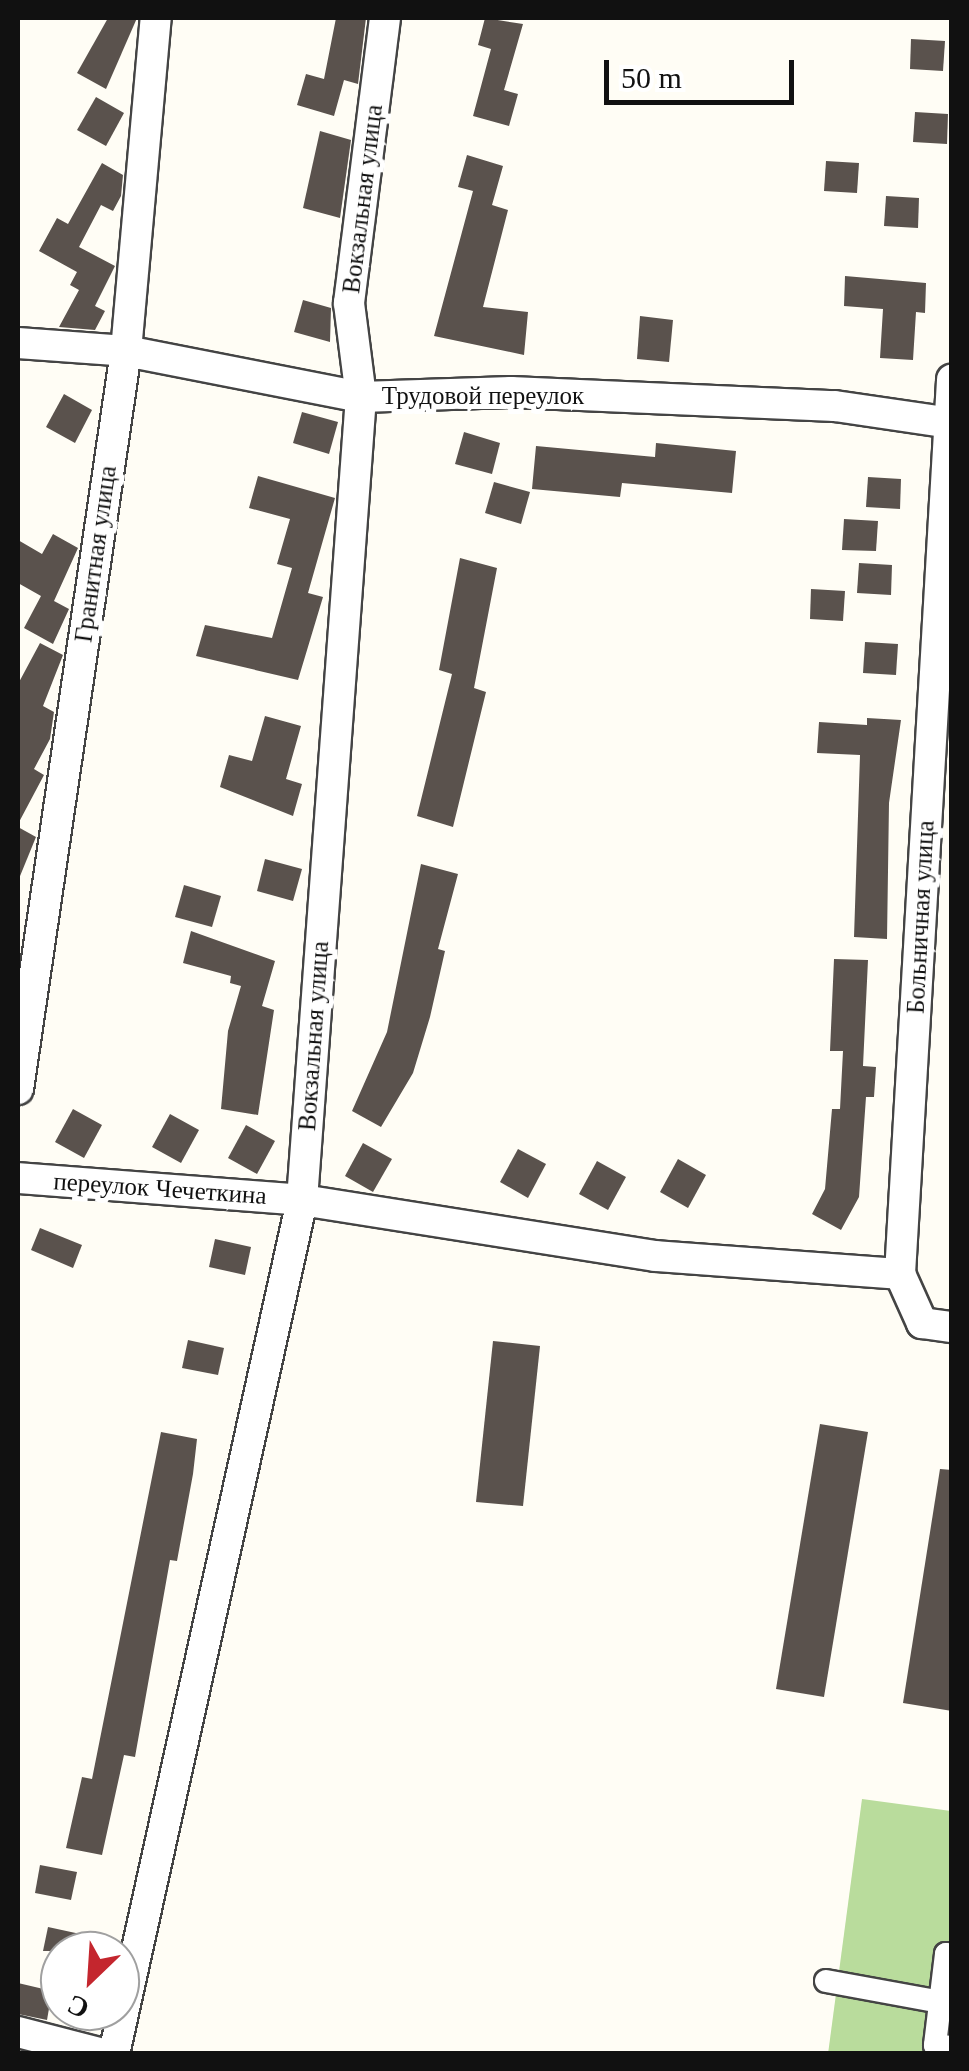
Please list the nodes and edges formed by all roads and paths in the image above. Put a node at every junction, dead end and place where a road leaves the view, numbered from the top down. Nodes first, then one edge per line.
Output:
1 (156, 18) edge
2 (385, 18) edge
3 (18, 344) edge
4 (126, 351) junction
5 (952, 380) edge
6 (361, 397) junction
7 (950, 423) edge
8 (18, 1089) edge
9 (18, 1178) edge
10 (302, 1200) junction
11 (900, 1274) junction
12 (952, 1327) edge
13 (952, 1955) edge
14 (826, 1981) dead end
15 (940, 2002) junction
16 (18, 2032) edge
17 (952, 2047) edge
18 (112, 2049) edge

1 - 4 street, Гранитная улица
2 - 6 street, Вокзальная улица
3 - 4 street, Трудовой переулок
4 - 6 street, Трудовой переулок
4 - 8 street, Гранитная улица
5 - 7 street, Больничная улица
6 - 7 street, Трудовой переулок
6 - 10 street, Вокзальная улица
7 - 11 street, Больничная улица
9 - 10 street, переулок Чечеткина
10 - 11 street, переулок Чечеткина
10 - 18 street, Вокзальная улица
11 - 12 street
13 - 15 street
14 - 15 street
15 - 17 street
16 - 18 street

